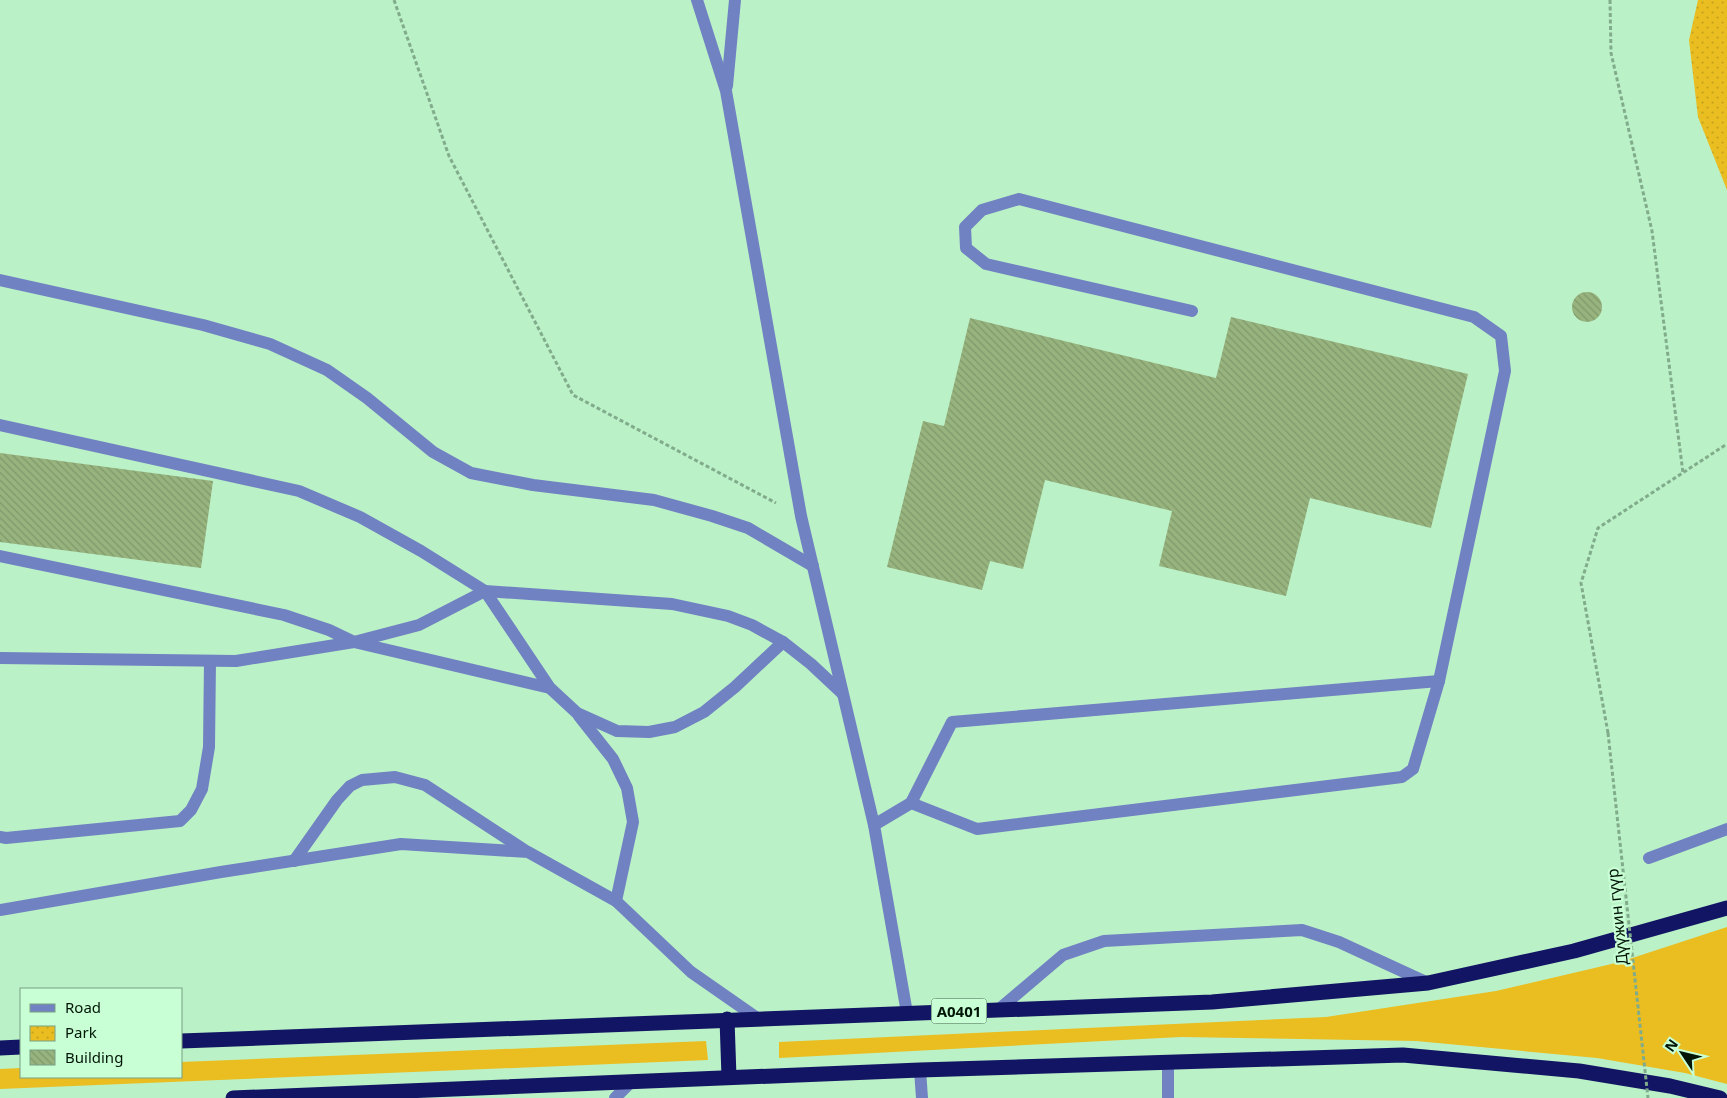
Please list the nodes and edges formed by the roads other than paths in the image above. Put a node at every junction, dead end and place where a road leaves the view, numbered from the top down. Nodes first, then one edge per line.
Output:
1 (697, 0) edge
2 (735, 0) edge
3 (726, 91) junction
4 (0, 280) edge
5 (1192, 311) dead end
6 (0, 425) edge
7 (0, 556) edge
8 (813, 566) junction
9 (485, 591) junction
10 (354, 642) junction
11 (783, 642) junction
12 (0, 658) edge
13 (210, 661) junction
14 (1439, 681) junction
15 (550, 688) junction
16 (842, 693) junction
17 (577, 714) junction
18 (911, 803) junction
19 (874, 825) junction
20 (1727, 829) edge
21 (0, 837) edge
22 (528, 852) junction
23 (1649, 858) dead end
24 (294, 861) junction
25 (616, 901) junction
26 (1727, 908) edge
27 (0, 910) edge
28 (1428, 983) junction
29 (998, 1010) junction
30 (908, 1013) junction
31 (757, 1018) junction
32 (727, 1019) junction
33 (182, 1041) edge
34 (20, 1047) edge
35 (0, 1048) edge
36 (1168, 1062) junction
37 (920, 1070) junction
38 (729, 1077) junction
39 (632, 1081) junction
40 (233, 1098) edge
41 (615, 1098) edge
42 (922, 1098) edge
43 (1168, 1098) edge
44 (1720, 1098) edge

1 - 3 lane
2 - 3 lane
3 - 8 lane
4 - 8 lane
5 - 14 lane
6 - 9 lane
7 - 10 lane
8 - 16 lane
9 - 10 lane
9 - 11 lane
9 - 15 lane
10 - 13 lane
10 - 15 lane
11 - 16 lane
11 - 17 lane
12 - 13 lane
13 - 21 lane
14 - 18 lane
14 - 18 lane
15 - 17 lane
16 - 19 lane
17 - 25 lane
18 - 19 lane
19 - 30 lane
20 - 23 lane
22 - 24 lane
22 - 24 lane
22 - 25 lane
24 - 27 lane
25 - 31 lane
26 - 28 highway, A0401
28 - 29 highway, A0401
28 - 29 lane
29 - 30 highway, A0401
30 - 31 highway, A0401
31 - 32 highway, A0401
32 - 33 highway, A0401
32 - 38 highway
34 - 35 highway
36 - 37 highway
36 - 43 lane
36 - 44 highway
37 - 38 highway
37 - 42 lane
38 - 39 highway
39 - 40 highway
39 - 41 lane

